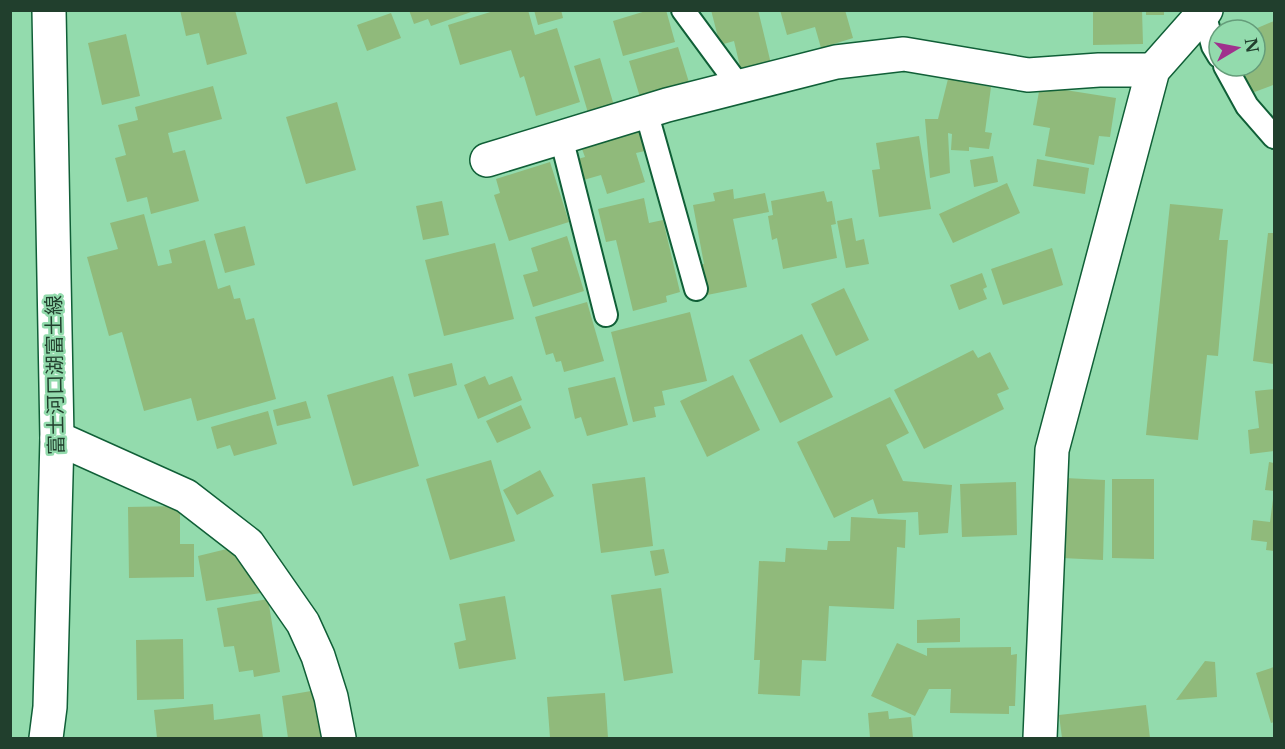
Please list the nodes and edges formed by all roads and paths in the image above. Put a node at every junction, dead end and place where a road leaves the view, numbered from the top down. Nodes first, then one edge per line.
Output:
1 (49, 10) edge
2 (683, 10) edge
3 (1205, 11) edge
4 (1154, 70) junction
5 (1232, 78) edge
6 (739, 86) junction
7 (646, 111) junction
8 (561, 137) junction
9 (1275, 137) edge
10 (487, 160) dead end
11 (696, 289) dead end
12 (606, 315) dead end
13 (57, 438) junction
14 (46, 738) edge
15 (339, 738) edge
16 (1040, 738) edge

1 - 13 street, 富士河口湖富士線
2 - 6 lane
3 - 4 street
4 - 6 street
4 - 16 street
5 - 9 lane
6 - 7 street
7 - 8 street
7 - 11 lane
8 - 10 street
8 - 12 lane
13 - 14 street, 富士河口湖富士線
13 - 15 street

